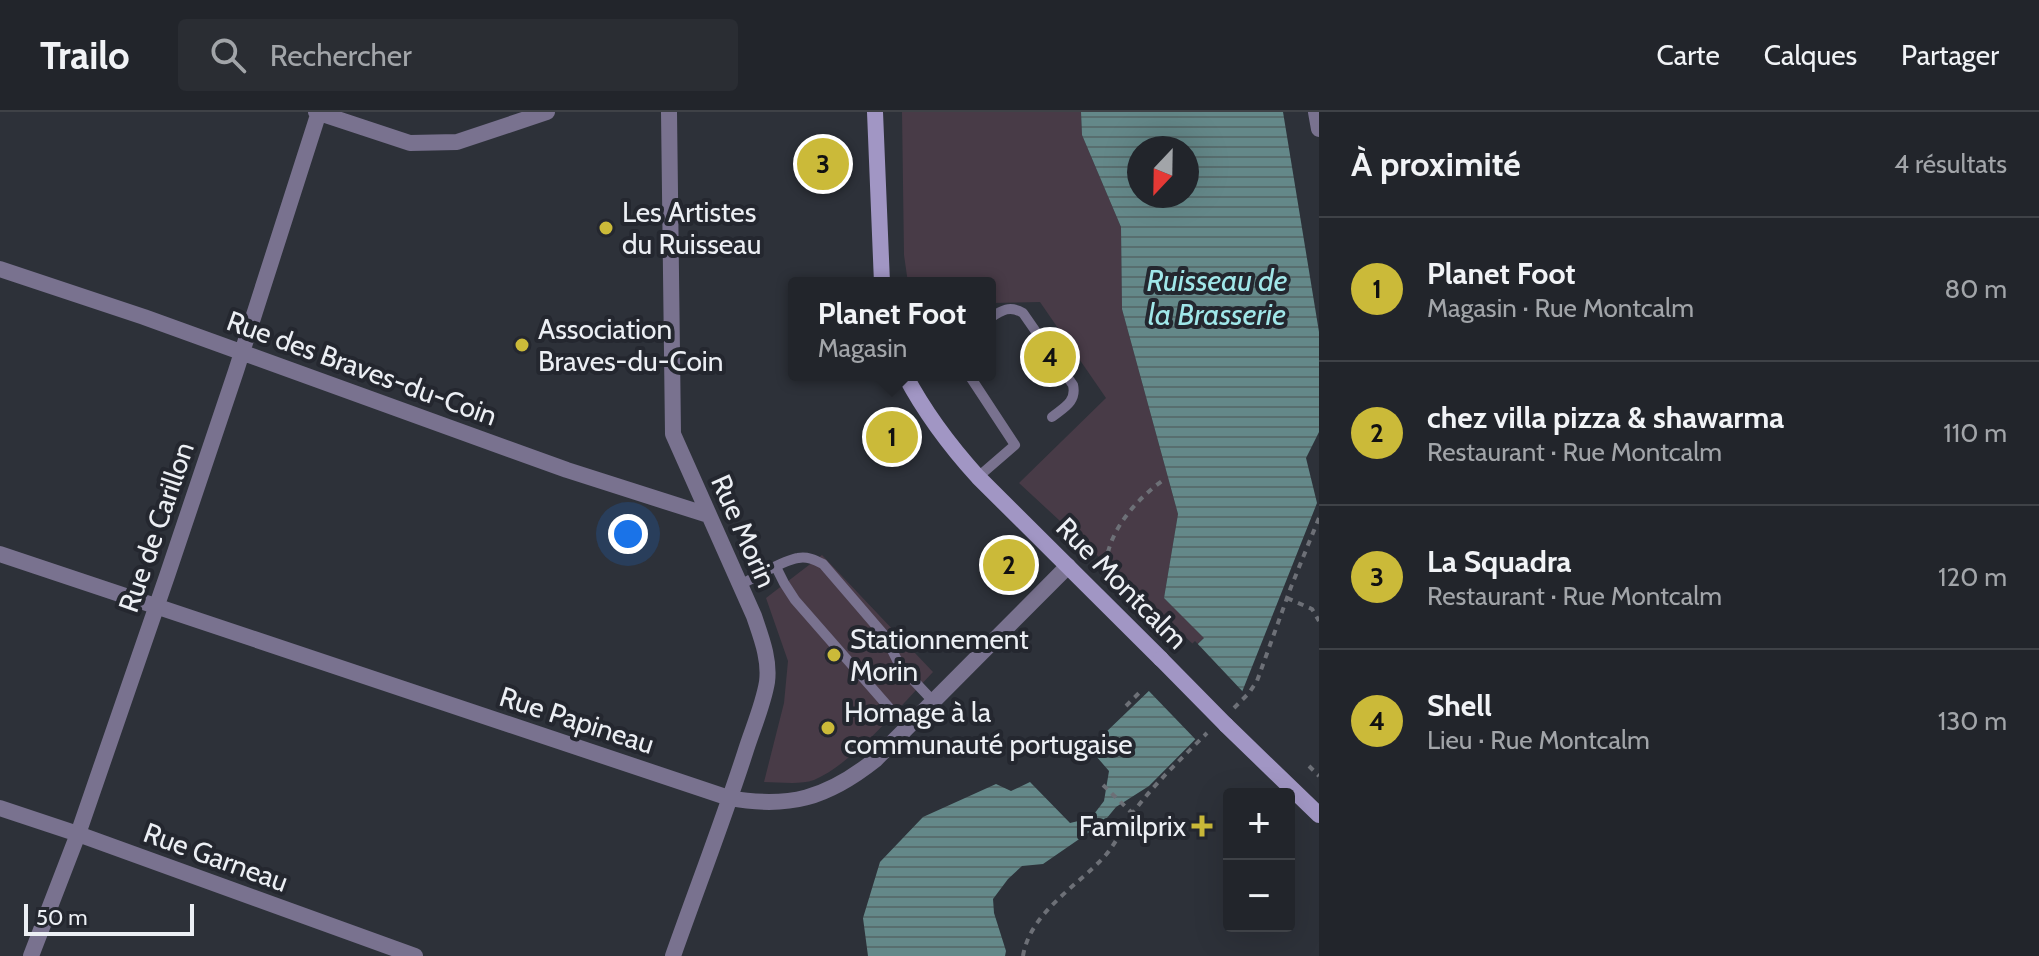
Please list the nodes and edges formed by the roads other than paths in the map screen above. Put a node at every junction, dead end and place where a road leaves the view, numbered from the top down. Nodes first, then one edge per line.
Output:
1 (318, 112) edge
2 (547, 112) edge
3 (669, 112) edge
4 (875, 112) edge
5 (1316, 112) edge
6 (1319, 129) edge
7 (0, 269) edge
8 (882, 277) edge
9 (996, 314) edge
10 (242, 354) junction
11 (908, 381) edge
12 (973, 381) edge
13 (1052, 417) dead end
14 (978, 477) junction
15 (708, 515) junction
16 (0, 554) edge
17 (1068, 566) junction
18 (776, 567) junction
19 (740, 585) junction
20 (156, 606) junction
21 (933, 701) junction
22 (907, 728) junction
23 (729, 798) junction
24 (0, 808) edge
25 (1319, 815) edge
26 (78, 834) junction
27 (31, 956) edge
28 (415, 956) edge
29 (673, 956) edge

1 - 2 street
1 - 10 street, Rue de Carillon
3 - 15 street, Rue Morin
4 - 8 main road
5 - 6 street
7 - 10 street, Rue des Braves-du-Coin
9 - 13 lane
10 - 15 street, Rue des Braves-du-Coin
10 - 20 street, Rue de Carillon
11 - 14 main road, Rue Montcalm
12 - 14 lane
14 - 17 main road, Rue Montcalm
15 - 19 street, Rue Morin
16 - 20 street, Rue Papineau
17 - 21 street, Rue Papineau
17 - 25 main road, Rue Montcalm, bridge
18 - 19 lane
18 - 21 lane
18 - 22 lane
19 - 23 street, Rue Morin
20 - 23 street, Rue Papineau
20 - 26 street, Rue de Carillon
21 - 22 street, Rue Papineau
22 - 23 street, Rue Papineau
23 - 29 street, Rue Morin
24 - 26 street, Rue Garneau
26 - 27 street, Rue de Carillon
26 - 28 street, Rue Garneau

